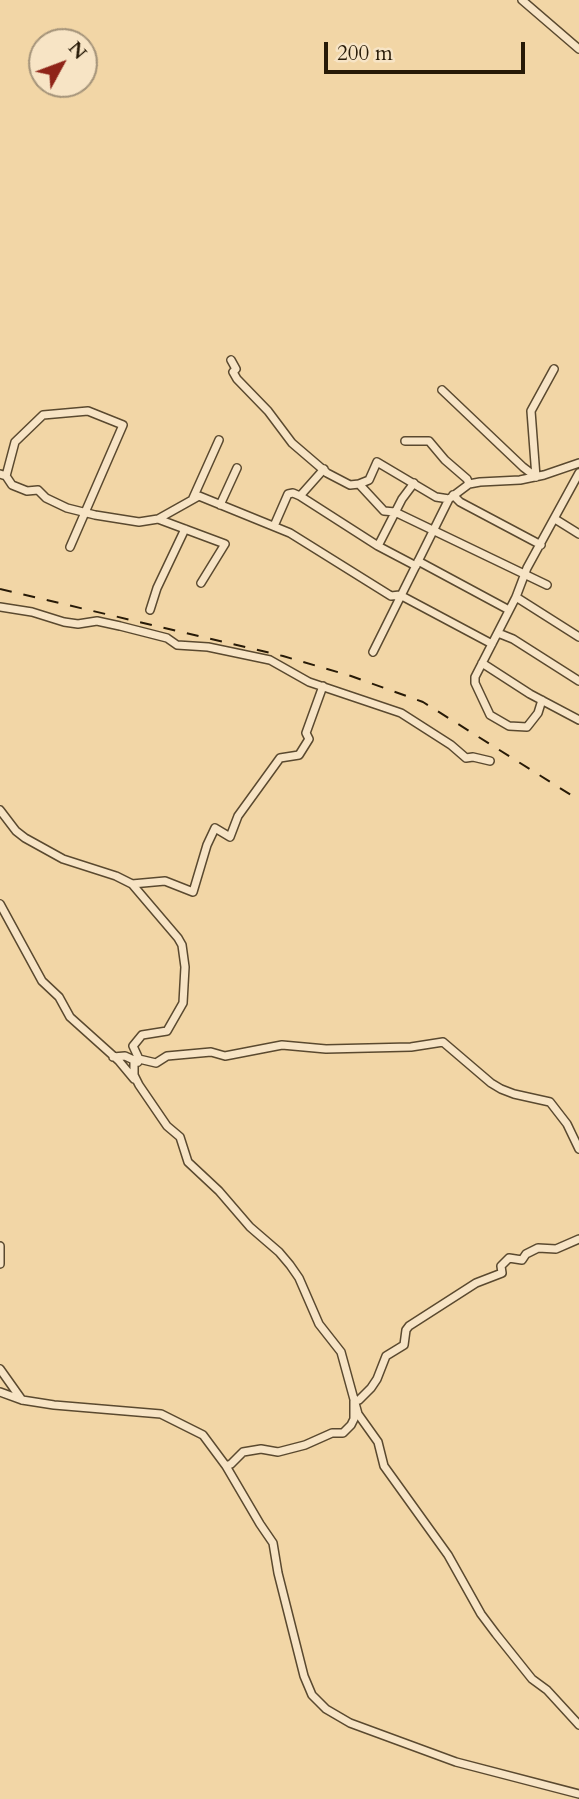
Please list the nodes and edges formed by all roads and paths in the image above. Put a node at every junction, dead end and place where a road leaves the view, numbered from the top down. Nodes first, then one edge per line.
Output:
1 (522, 0) edge
2 (579, 49) edge
3 (231, 360) dead end
4 (554, 369) dead end
5 (442, 390) dead end
6 (219, 440) dead end
7 (405, 441) dead end
8 (579, 463) edge
9 (237, 468) dead end
10 (324, 469) junction
11 (579, 472) edge
12 (3, 475) edge
13 (536, 477) junction
14 (414, 483) junction
15 (359, 484) junction
16 (469, 484) junction
17 (570, 487) junction
18 (579, 491) edge
19 (300, 496) junction
20 (451, 497) junction
21 (193, 499) junction
22 (220, 505) junction
23 (83, 512) junction
24 (395, 512) junction
25 (158, 519) junction
26 (555, 519) junction
27 (274, 526) junction
28 (185, 529) junction
29 (434, 530) junction
30 (579, 534) edge
31 (541, 545) junction
32 (378, 546) junction
33 (70, 547) dead end
34 (417, 563) junction
35 (524, 575) junction
36 (201, 583) dead end
37 (547, 585) dead end
38 (400, 595) junction
39 (516, 597) junction
40 (0, 607) edge
41 (150, 610) dead end
42 (509, 610) junction
43 (498, 633) junction
44 (579, 637) edge
45 (492, 643) junction
46 (373, 652) dead end
47 (482, 663) junction
48 (579, 681) edge
49 (323, 686) junction
50 (542, 700) junction
51 (579, 720) edge
52 (490, 761) dead end
53 (0, 810) edge
54 (132, 884) junction
55 (0, 904) edge
56 (113, 1057) junction
57 (136, 1061) junction
58 (139, 1086) junction
59 (579, 1149) edge
60 (579, 1240) edge
61 (0, 1245) edge
62 (0, 1264) edge
63 (0, 1369) edge
64 (0, 1392) edge
65 (22, 1401) junction
66 (354, 1401) junction
67 (226, 1466) junction
68 (579, 1725) edge
69 (579, 1794) edge

1 - 2 street
3 - 10 street
4 - 13 street
5 - 13 street
6 - 21 street
7 - 16 street
8 - 13 street
9 - 22 street
10 - 15 street
10 - 19 street
11 - 17 street
12 - 23 street
12 - 23 street
13 - 16 street
14 - 15 street
14 - 20 street
14 - 24 street
15 - 24 street
16 - 20 street
17 - 18 street
17 - 26 street
19 - 27 street
19 - 32 street
20 - 29 street
20 - 31 street
21 - 22 street
21 - 25 street
22 - 27 street
23 - 25 street
23 - 33 street
24 - 29 street
24 - 32 street
25 - 28 street
26 - 30 street
26 - 31 street
27 - 38 street
28 - 36 street
28 - 41 street
29 - 34 street
29 - 35 street
31 - 35 street
32 - 34 street
34 - 38 street
34 - 42 street
35 - 37 street
35 - 39 street
38 - 45 street
38 - 46 street
39 - 42 street
39 - 44 street
40 - 49 street
42 - 43 street
43 - 45 street
43 - 48 street
45 - 47 street
47 - 50 street
47 - 50 street
49 - 52 street
49 - 54 street
50 - 51 street
53 - 54 street
54 - 57 street
55 - 56 street
56 - 57 street
56 - 58 street
57 - 58 street
57 - 59 street
58 - 66 street
60 - 66 street
61 - 62 street
63 - 65 street
64 - 65 street
65 - 67 street
66 - 67 street
66 - 68 street
67 - 69 street

